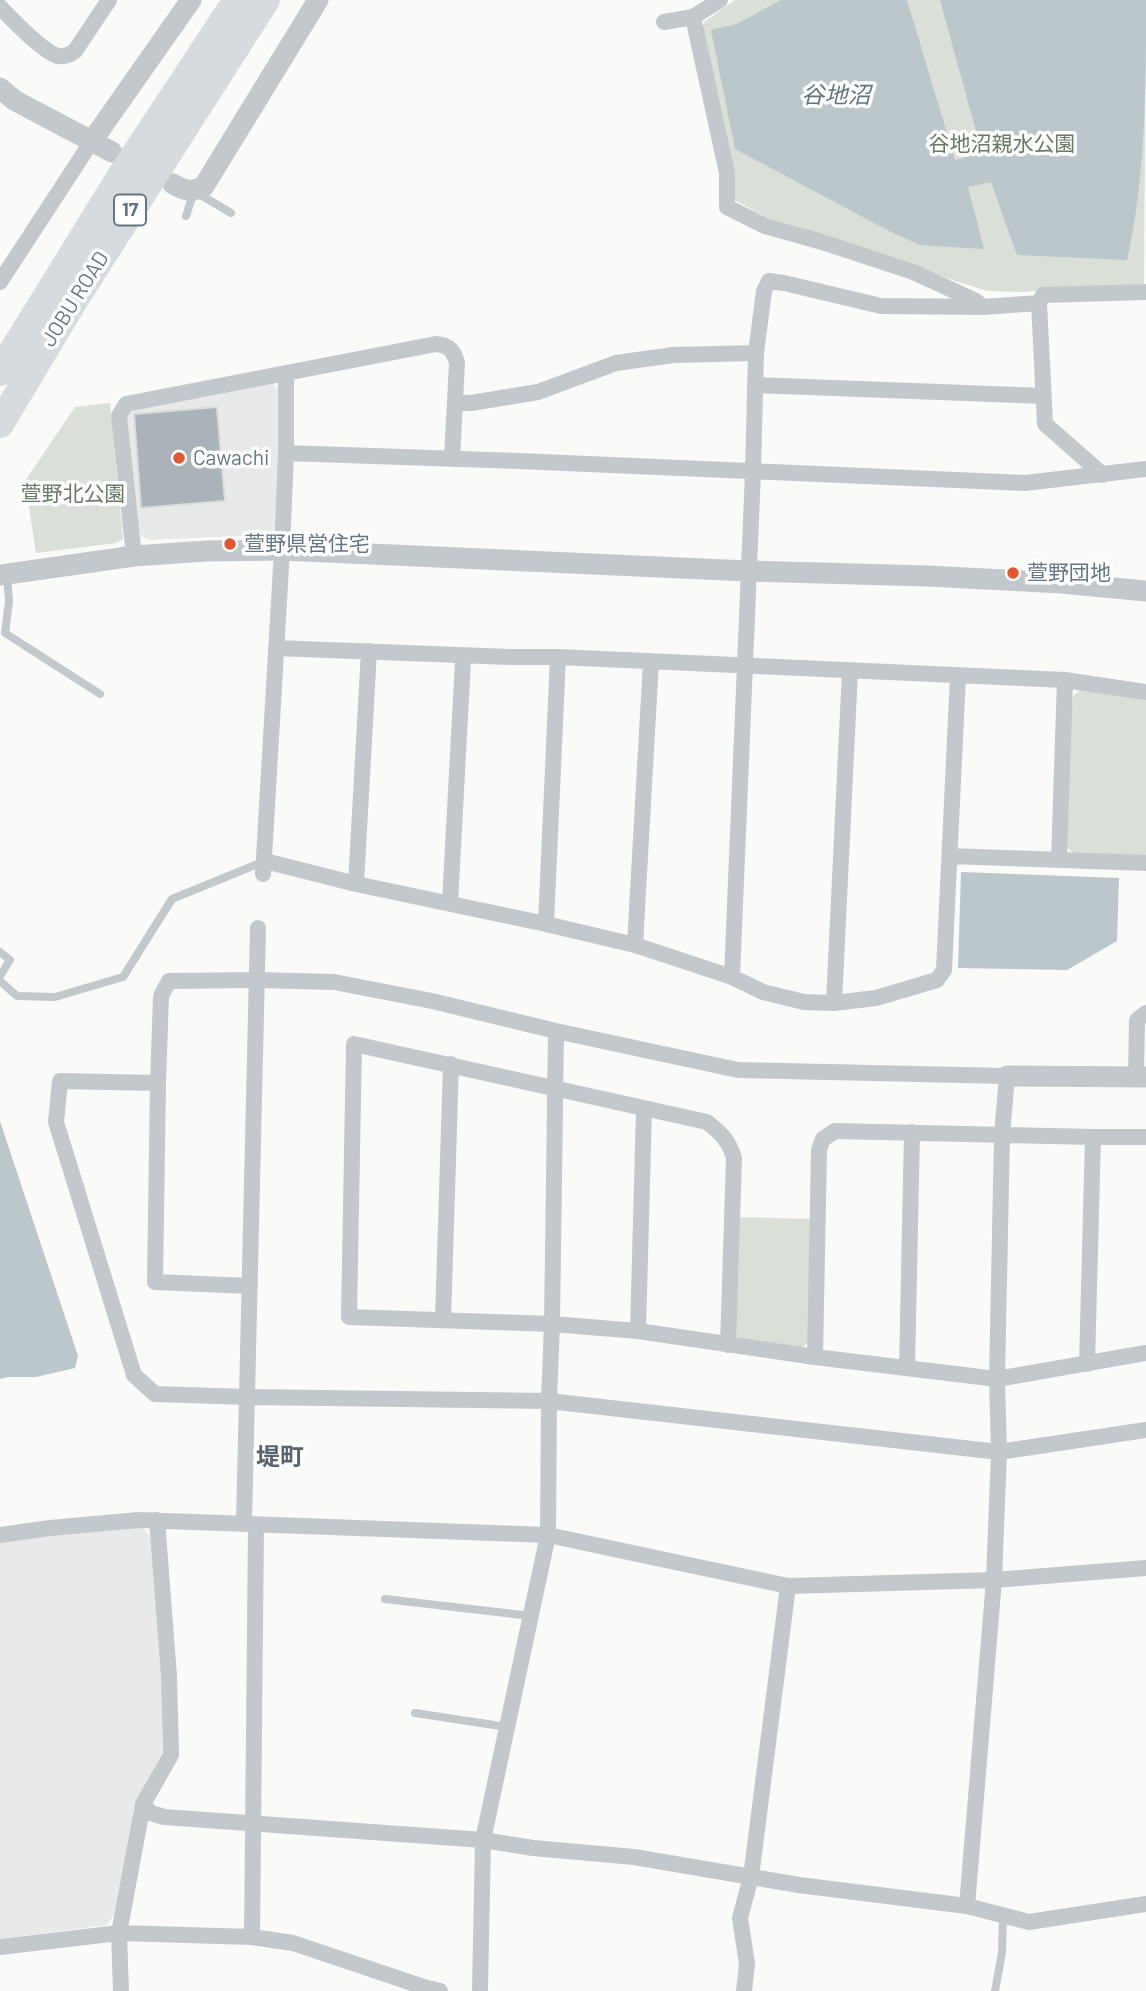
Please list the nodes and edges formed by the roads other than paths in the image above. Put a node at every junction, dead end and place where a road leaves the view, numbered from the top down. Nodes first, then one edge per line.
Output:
1 (108, 0) edge
2 (191, 0) edge
3 (237, 0) edge
4 (266, 0) edge
5 (318, 0) edge
6 (720, 0) edge
7 (0, 7) edge
8 (693, 17) junction
9 (664, 22) dead end
10 (0, 88) edge
11 (92, 141) junction
12 (112, 152) dead end
13 (173, 184) dead end
14 (194, 191) junction
15 (231, 213) dead end
16 (186, 216) dead end
17 (0, 282) edge
18 (1146, 292) edge
19 (1039, 303) junction
20 (983, 307) junction
21 (756, 353) junction
22 (0, 372) edge
23 (286, 374) junction
24 (755, 385) junction
25 (1044, 396) junction
26 (456, 403) junction
27 (0, 424) edge
28 (286, 453) junction
29 (452, 459) junction
30 (1146, 469) edge
31 (753, 472) junction
32 (1103, 475) junction
33 (282, 551) junction
34 (134, 555) junction
35 (748, 570) junction
36 (3, 575) edge
37 (1146, 592) edge
38 (3, 637) edge
39 (276, 648) junction
40 (369, 651) junction
41 (558, 657) junction
42 (463, 661) dead end
43 (651, 661) junction
44 (744, 665) junction
45 (850, 671) junction
46 (958, 676) junction
47 (1065, 680) junction
48 (1146, 692) edge
49 (100, 694) dead end
50 (950, 856) junction
51 (1059, 859) junction
52 (1146, 863) edge
53 (264, 868) junction
54 (356, 884) junction
55 (450, 904) junction
56 (546, 924) junction
57 (258, 928) dead end
58 (635, 945) junction
59 (0, 952) edge
60 (0, 976) edge
61 (732, 977) junction
62 (257, 980) junction
63 (0, 981) edge
64 (834, 1003) junction
65 (1146, 1013) edge
66 (556, 1031) junction
67 (451, 1064) junction
68 (1007, 1076) junction
69 (1141, 1077) edge
70 (158, 1083) junction
71 (554, 1088) junction
72 (644, 1109) junction
73 (912, 1132) junction
74 (1002, 1135) junction
75 (1146, 1137) edge
76 (1093, 1138) junction
77 (250, 1286) junction
78 (443, 1320) junction
79 (552, 1324) junction
80 (638, 1331) junction
81 (728, 1345) junction
82 (1146, 1353) edge
83 (815, 1357) junction
84 (1087, 1364) junction
85 (907, 1368) junction
86 (997, 1379) junction
87 (247, 1397) junction
88 (548, 1401) junction
89 (1146, 1430) edge
90 (999, 1452) junction
91 (157, 1520) junction
92 (250, 1524) junction
93 (0, 1535) edge
94 (548, 1535) junction
95 (1146, 1568) edge
96 (994, 1580) junction
97 (788, 1586) junction
98 (385, 1599) dead end
99 (531, 1616) junction
100 (415, 1713) dead end
101 (507, 1727) junction
102 (143, 1804) junction
103 (254, 1825) junction
104 (483, 1840) junction
105 (751, 1877) junction
106 (1146, 1904) edge
107 (967, 1906) junction
108 (1003, 1915) junction
109 (119, 1933) junction
110 (252, 1937) junction
111 (0, 1947) edge
112 (121, 1991) edge
113 (440, 1991) edge
114 (480, 1991) edge
115 (744, 1991) edge
116 (995, 1991) edge

1 - 7 street
2 - 11 street
3 - 22 highway, JOBU ROAD / 17
4 - 27 highway, JOBU ROAD / 17
5 - 14 street
6 - 8 street
8 - 9 street
8 - 20 street
10 - 11 street
11 - 12 street
11 - 17 street
13 - 14 street
14 - 15 lane
14 - 16 lane
18 - 19 street
19 - 20 street
19 - 25 street
20 - 21 street
21 - 24 street
21 - 26 street
23 - 26 street
23 - 28 street
23 - 34 street
24 - 25 street
24 - 31 street
25 - 32 street
26 - 29 street
28 - 29 street
28 - 33 street
29 - 31 street
30 - 32 street
31 - 32 street
31 - 35 street
33 - 34 street
33 - 35 street
33 - 39 street
34 - 36 street
35 - 37 street
35 - 44 street
36 - 38 lane
38 - 49 lane
39 - 40 street
39 - 53 street
40 - 41 street
40 - 54 street
41 - 43 street
41 - 56 street
42 - 55 street
43 - 44 street
43 - 58 street
44 - 45 street
44 - 61 street
45 - 46 street
45 - 64 street
46 - 47 street
46 - 50 street
47 - 48 street
47 - 51 street
50 - 51 street
50 - 64 street
51 - 52 street
53 - 54 street
53 - 63 lane
54 - 55 street
55 - 56 street
56 - 58 street
57 - 62 street
58 - 61 street
59 - 60 lane
61 - 64 street
62 - 66 street
62 - 70 street
62 - 77 street
65 - 69 street
66 - 68 street
66 - 71 street
67 - 71 street
67 - 78 street
67 - 78 street
68 - 69 street
68 - 74 street
70 - 77 street
70 - 87 street
71 - 72 street
71 - 79 street
72 - 80 street
72 - 81 street
73 - 74 street
73 - 83 street
73 - 85 street
74 - 76 street
74 - 86 street
75 - 76 street
76 - 84 street
77 - 87 street
78 - 79 street
79 - 80 street
79 - 88 street
80 - 81 street
81 - 83 street
82 - 84 street
83 - 85 street
84 - 86 street
85 - 86 street
86 - 90 street
87 - 88 street
87 - 92 street
88 - 90 street
88 - 94 street
89 - 90 street
90 - 96 street
91 - 92 street
91 - 93 street
91 - 102 street
92 - 94 street
92 - 103 street
94 - 97 street
94 - 99 street
95 - 96 street
96 - 97 street
96 - 107 street
97 - 105 street
98 - 99 lane
99 - 101 street
100 - 101 lane
101 - 104 street
102 - 103 street
102 - 109 street
103 - 104 street
103 - 110 street
104 - 105 street
104 - 114 street
105 - 107 street
105 - 115 street
106 - 108 street
107 - 108 street
108 - 116 lane
109 - 110 street
109 - 111 street
109 - 112 street
110 - 113 street

